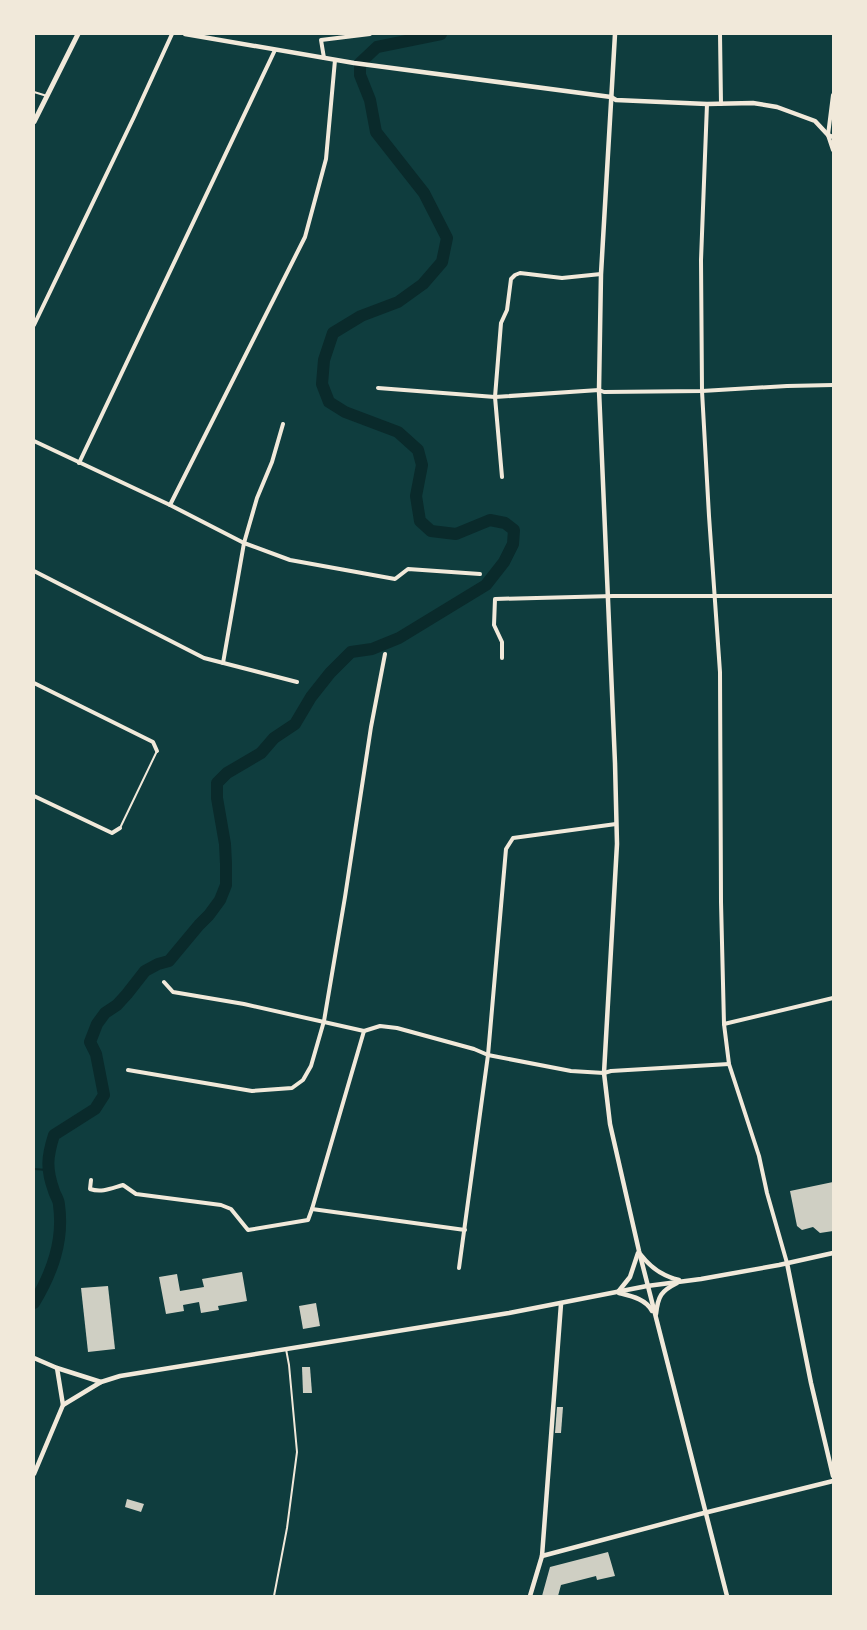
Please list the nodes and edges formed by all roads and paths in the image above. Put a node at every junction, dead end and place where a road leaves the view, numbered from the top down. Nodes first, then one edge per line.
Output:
1 (78, 34) edge
2 (172, 34) edge
3 (185, 34) edge
4 (321, 34) edge
5 (370, 34) edge
6 (615, 34) edge
7 (720, 34) edge
8 (321, 40) junction
9 (275, 50) junction
10 (324, 58) junction
11 (335, 60) junction
12 (34, 92) edge
13 (833, 95) edge
14 (47, 96) junction
15 (611, 96) junction
16 (706, 104) junction
17 (721, 104) junction
18 (34, 122) edge
19 (831, 136) edge
20 (833, 150) edge
21 (601, 274) junction
22 (34, 325) edge
23 (833, 385) edge
24 (378, 388) dead end
25 (599, 390) junction
26 (702, 390) junction
27 (495, 397) junction
28 (283, 424) dead end
29 (34, 441) edge
30 (79, 463) junction
31 (502, 477) dead end
32 (170, 505) junction
33 (244, 543) junction
34 (34, 571) edge
35 (480, 574) dead end
36 (607, 596) junction
37 (833, 596) edge
38 (716, 597) junction
39 (385, 654) dead end
40 (502, 658) dead end
41 (223, 663) junction
42 (297, 682) dead end
43 (34, 683) edge
44 (157, 751) joint
45 (34, 796) edge
46 (616, 824) junction
47 (120, 828) joint
48 (164, 982) dead end
49 (833, 998) edge
50 (324, 1021) junction
51 (724, 1024) junction
52 (364, 1031) junction
53 (488, 1055) junction
54 (729, 1064) junction
55 (128, 1070) dead end
56 (604, 1073) junction
57 (91, 1180) dead end
58 (312, 1209) junction
59 (465, 1230) junction
60 (639, 1251) junction
61 (833, 1253) edge
62 (787, 1263) junction
63 (459, 1268) dead end
64 (682, 1281) junction
65 (647, 1286) junction
66 (617, 1293) junction
67 (561, 1304) junction
68 (656, 1317) junction
69 (286, 1349) junction
70 (34, 1358) edge
71 (57, 1368) junction
72 (101, 1382) junction
73 (63, 1405) junction
74 (34, 1474) edge
75 (833, 1476) edge
76 (833, 1482) edge
77 (705, 1513) junction
78 (542, 1556) junction
79 (274, 1596) edge
80 (530, 1596) edge
81 (726, 1596) edge

1 - 14 main road
2 - 22 street
3 - 9 street
4 - 8 street
5 - 8 street
6 - 15 street
7 - 17 street
8 - 10 street
9 - 10 street
9 - 30 street
10 - 11 street
11 - 15 street
11 - 32 street
12 - 14 lane
13 - 19 street
14 - 18 main road
15 - 16 street
15 - 21 street
16 - 17 street
16 - 26 street
17 - 19 street
19 - 20 street
21 - 25 street
21 - 27 street
23 - 26 street
24 - 27 street
25 - 26 street
25 - 27 street
25 - 36 street
26 - 38 street
27 - 31 street
28 - 33 street
29 - 30 street
30 - 32 street
32 - 33 street
33 - 35 street
33 - 41 street
34 - 41 street
36 - 38 street
36 - 40 street
36 - 46 street
37 - 38 street
38 - 51 street
39 - 50 street
41 - 42 street
43 - 44 street
44 - 47 lane
45 - 47 street
46 - 53 street
46 - 56 street
48 - 50 street
49 - 51 street
50 - 52 street
50 - 55 street
51 - 54 street
52 - 53 street
52 - 58 street
53 - 56 street
53 - 59 street
54 - 56 street
54 - 62 street
56 - 60 street
57 - 58 street
58 - 59 street
59 - 63 street
60 - 64 street
60 - 65 street
60 - 66 street
61 - 62 street
62 - 64 street
62 - 75 street
64 - 65 street
64 - 68 street
65 - 66 street
65 - 68 street
66 - 67 street
66 - 68 street
67 - 69 street
67 - 78 street
68 - 77 street
69 - 72 street
69 - 79 lane
70 - 71 street
71 - 72 street
71 - 73 street
72 - 73 street
73 - 74 street
76 - 77 street
77 - 78 street
77 - 81 street
78 - 80 street

